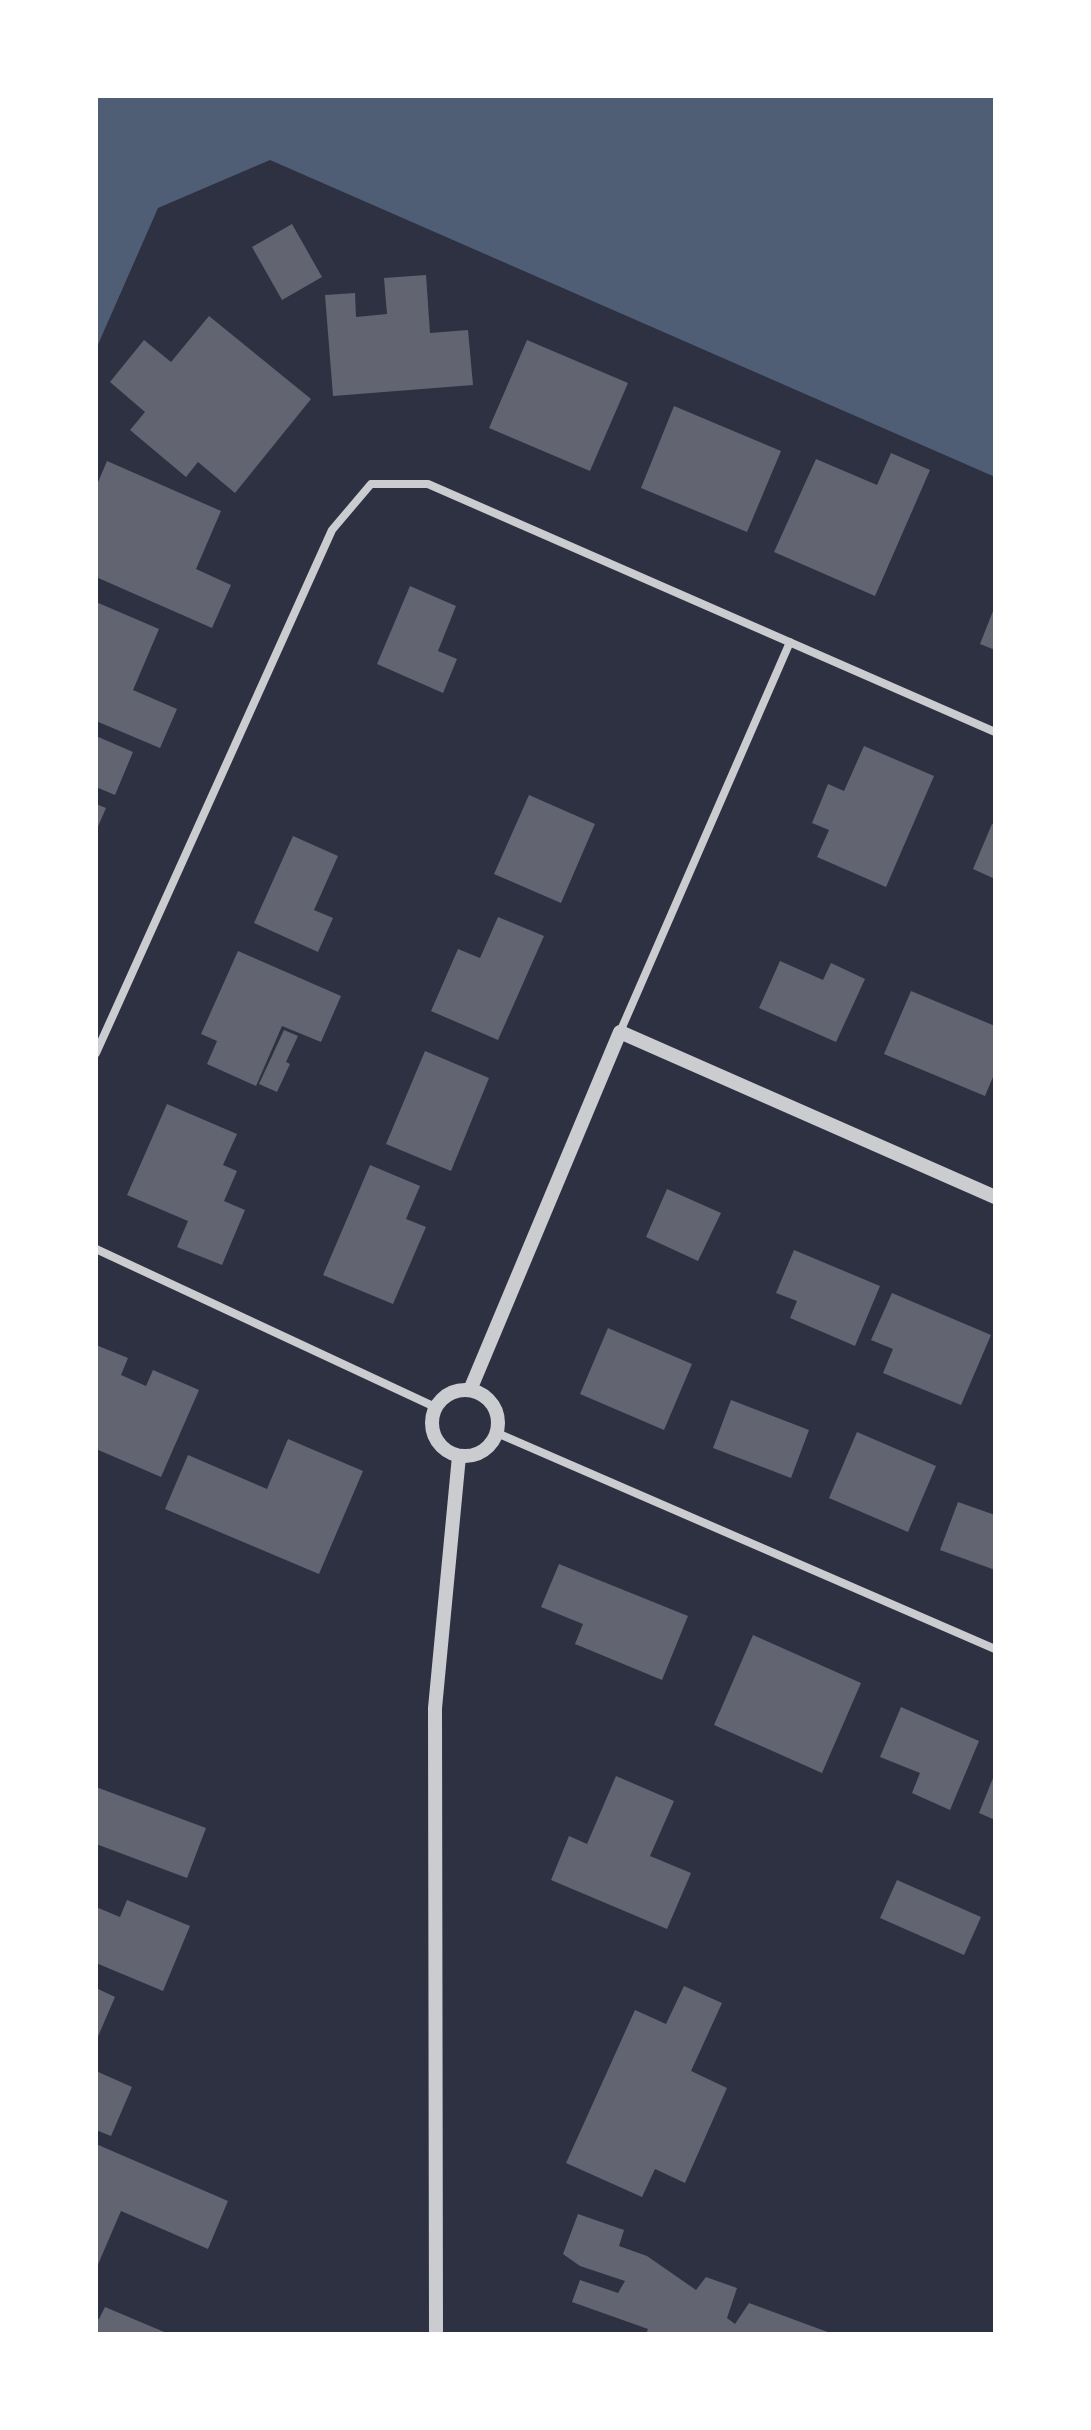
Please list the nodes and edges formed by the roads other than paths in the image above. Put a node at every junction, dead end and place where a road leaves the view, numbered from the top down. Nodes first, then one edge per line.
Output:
1 (790, 642) junction
2 (995, 732) edge
3 (620, 1032) junction
4 (96, 1053) edge
5 (995, 1197) edge
6 (96, 1249) edge
7 (470, 1390) junction
8 (435, 1407) junction
9 (497, 1433) junction
10 (459, 1456) junction
11 (995, 1649) edge
12 (436, 2334) edge

1 - 2 street
1 - 3 street
1 - 4 street
3 - 5 street
3 - 7 street
6 - 8 street
7 - 8 street
7 - 9 street
8 - 10 street
9 - 10 street
9 - 11 street
10 - 12 street

